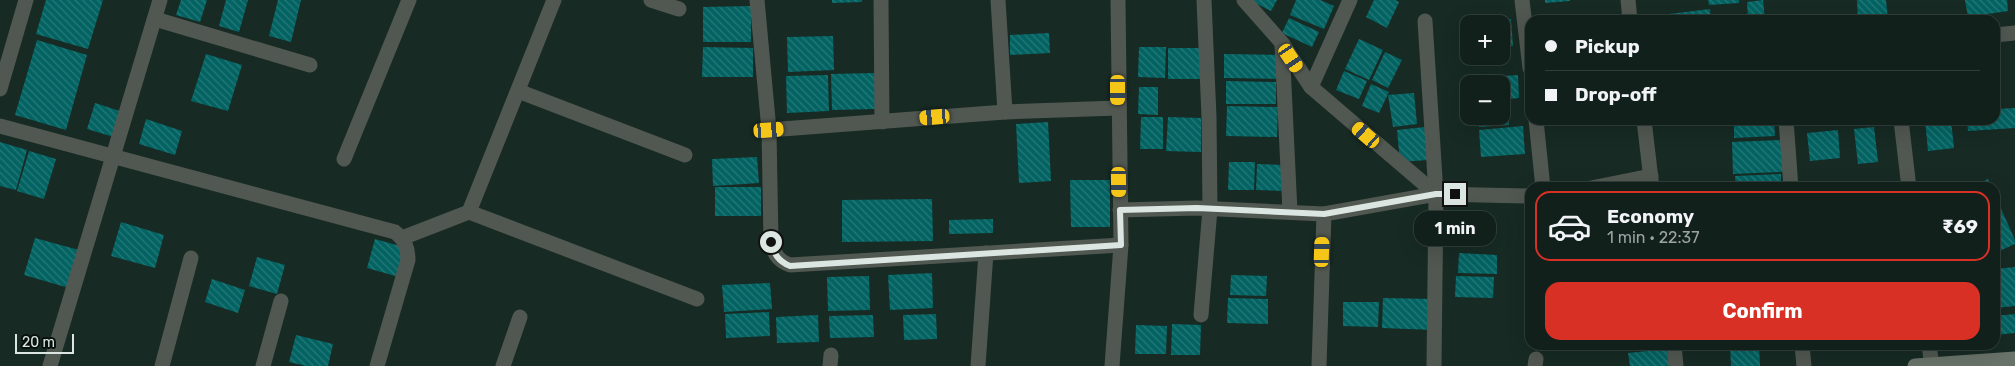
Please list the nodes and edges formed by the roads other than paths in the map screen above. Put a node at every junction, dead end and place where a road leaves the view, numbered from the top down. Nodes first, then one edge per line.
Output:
1 (26, 0) edge
2 (160, 0) edge
3 (408, 0) edge
4 (554, 0) edge
5 (651, 0) edge
6 (757, 0) edge
7 (881, 0) edge
8 (998, 0) edge
9 (1118, 0) edge
10 (1204, 0) edge
11 (1244, 0) edge
12 (1350, 0) edge
13 (1522, 0) edge
14 (1628, 0) edge
15 (680, 10) dead end
16 (1630, 15) edge
17 (155, 19) junction
18 (1425, 21) dead end
19 (1525, 26) edge
20 (2015, 34) edge
21 (2000, 36) edge
22 (1282, 43) junction
23 (310, 65) dead end
24 (1311, 87) junction
25 (0, 89) edge
26 (518, 91) junction
27 (1118, 108) junction
28 (1006, 112) junction
29 (882, 122) junction
30 (1537, 125) edge
31 (1645, 125) edge
32 (1786, 125) edge
33 (1902, 125) edge
34 (0, 126) edge
35 (769, 130) junction
36 (112, 156) junction
37 (685, 156) dead end
38 (344, 159) dead end
39 (1542, 182) edge
40 (1652, 182) edge
41 (1791, 182) edge
42 (1908, 182) edge
43 (1436, 194) junction
44 (1525, 196) edge
45 (1210, 209) junction
46 (1120, 210) junction
47 (469, 212) junction
48 (1290, 212) junction
49 (1324, 214) junction
50 (402, 238) junction
51 (1121, 245) junction
52 (986, 254) junction
53 (191, 258) dead end
54 (697, 299) dead end
55 (282, 300) dead end
56 (1201, 316) dead end
57 (520, 317) dead end
58 (1674, 350) edge
59 (1802, 350) edge
60 (1930, 350) edge
61 (2015, 359) edge
62 (1932, 365) edge
63 (50, 366) edge
64 (162, 366) edge
65 (263, 366) edge
66 (377, 366) edge
67 (503, 366) edge
68 (978, 366) edge
69 (1112, 366) edge
70 (1318, 366) edge
71 (1434, 366) edge
72 (1676, 366) edge
73 (1804, 366) edge
74 (1915, 366) edge

1 - 25 street
2 - 17 street
3 - 38 street
4 - 26 street
5 - 15 street
6 - 35 street
7 - 29 street
8 - 28 street
9 - 27 street
10 - 45 street
11 - 22 street
12 - 24 street
13 - 19 street
14 - 16 street
17 - 23 street
17 - 36 street
18 - 43 street
20 - 21 street
22 - 24 street
22 - 48 street
24 - 43 street
26 - 37 street
26 - 47 street
27 - 28 street
27 - 46 street
28 - 29 street
29 - 35 street
30 - 39 street
31 - 40 street
32 - 41 street
33 - 42 street
34 - 36 street
35 - 52 street
36 - 50 street
36 - 63 street
43 - 44 street
43 - 49 street
43 - 71 street
45 - 46 street
45 - 48 street
45 - 56 street
46 - 51 street
47 - 50 street
47 - 54 street
48 - 49 street
49 - 70 street
50 - 66 street
51 - 52 street
51 - 69 street
52 - 68 street
53 - 64 street
55 - 65 street
57 - 67 street
58 - 72 street
59 - 73 street
60 - 62 street
61 - 62 street
62 - 74 street

